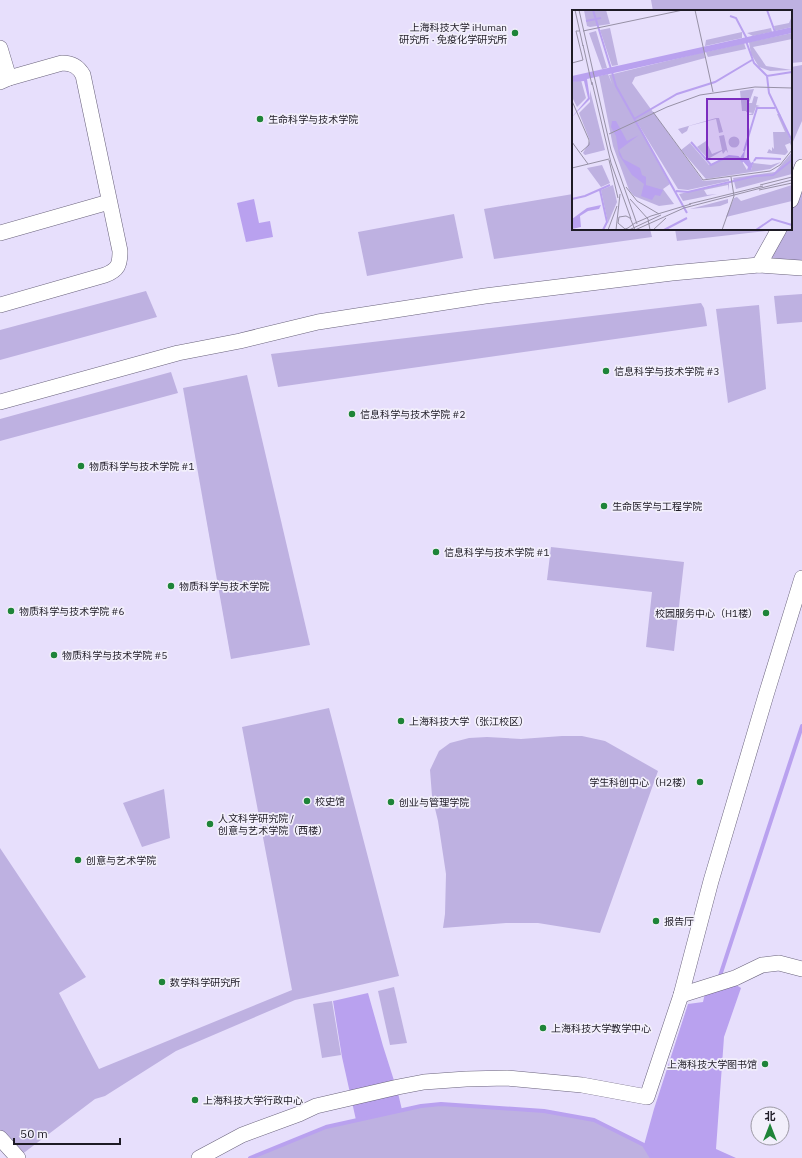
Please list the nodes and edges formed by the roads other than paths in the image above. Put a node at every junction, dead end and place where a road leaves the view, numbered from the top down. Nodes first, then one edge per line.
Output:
1 (0, 48) edge
2 (5, 80) edge
3 (802, 167) edge
4 (792, 197) edge
5 (109, 202) junction
6 (778, 230) edge
7 (0, 233) edge
8 (759, 265) junction
9 (802, 268) edge
10 (0, 305) edge
11 (0, 402) edge
12 (802, 578) edge
13 (802, 969) edge
14 (681, 995) junction
15 (0, 1138) edge
16 (18, 1158) edge
17 (199, 1158) edge

1 - 2 street
2 - 5 street
3 - 4 street
5 - 7 street
5 - 10 street
6 - 8 street
8 - 9 street
8 - 11 street
12 - 14 street
13 - 14 street
14 - 17 street
15 - 16 street

